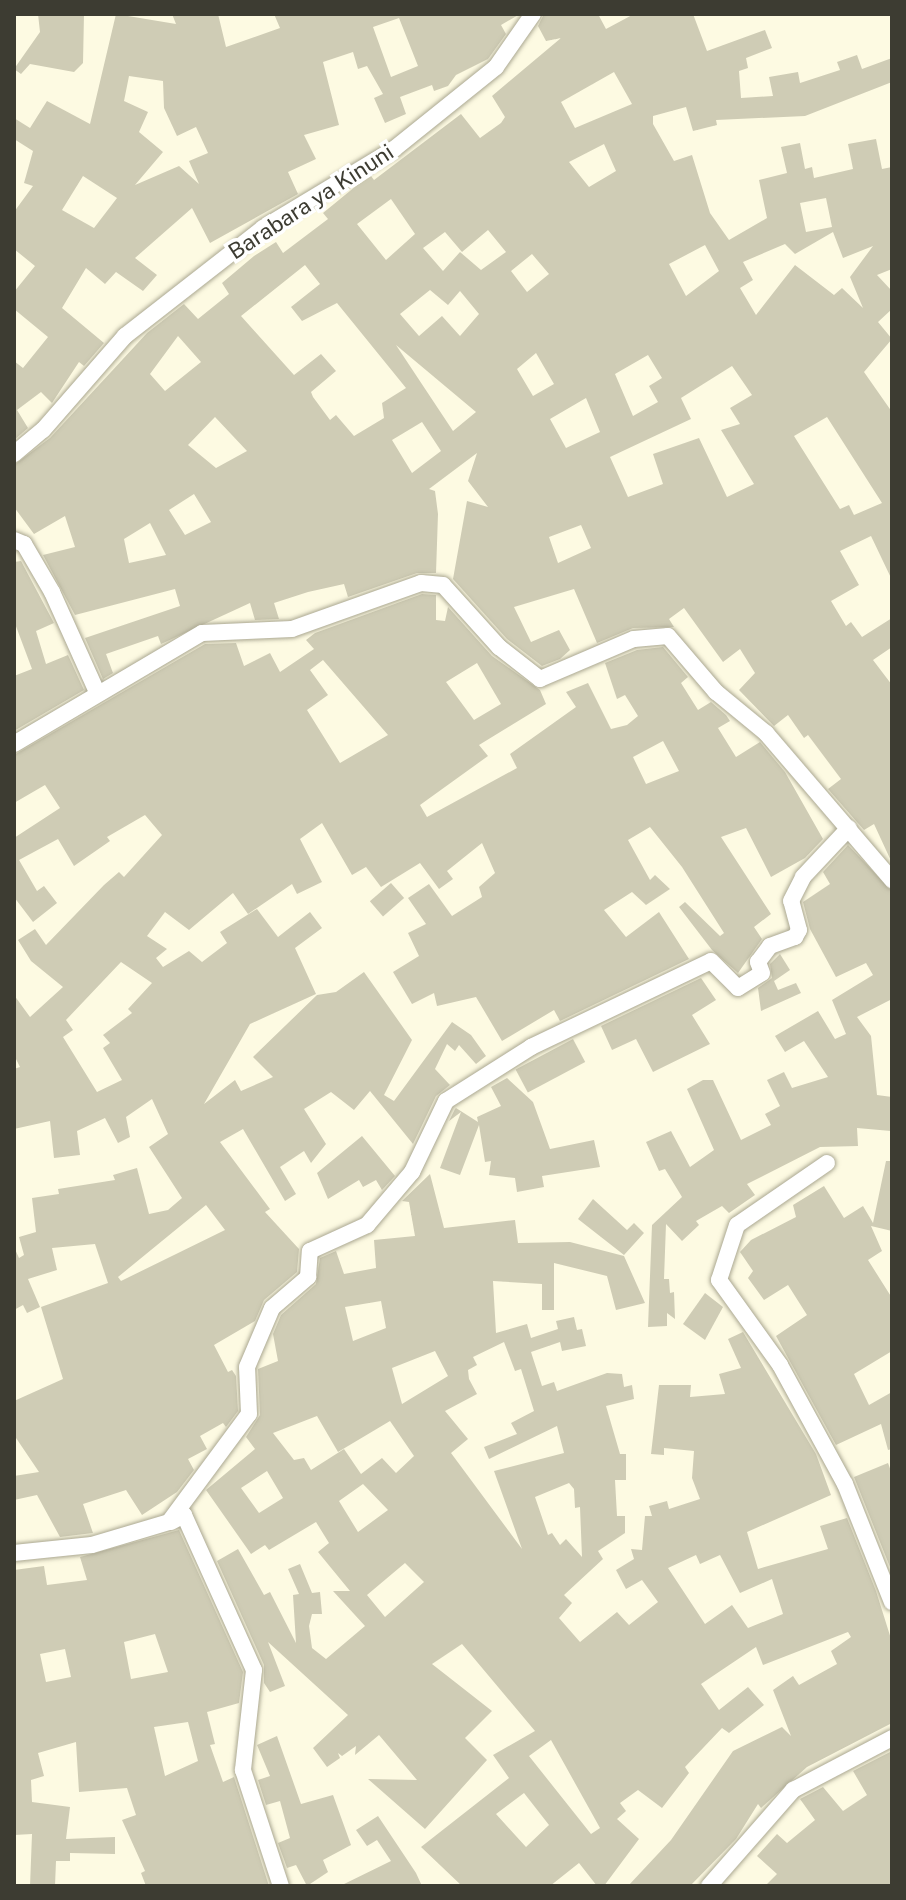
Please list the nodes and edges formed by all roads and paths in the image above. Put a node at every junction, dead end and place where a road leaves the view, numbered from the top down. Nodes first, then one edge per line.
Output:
1 (533, 14) edge
2 (14, 454) edge
3 (14, 540) edge
4 (97, 692) junction
5 (14, 744) edge
6 (849, 828) junction
7 (892, 880) edge
8 (827, 1163) dead end
9 (169, 1522) junction
10 (14, 1553) edge
11 (892, 1602) edge
12 (892, 1738) edge
13 (281, 1886) edge
14 (709, 1886) edge

1 - 2 street, Barabara ya Kinuni
3 - 4 street
4 - 5 street
4 - 6 street
6 - 7 street
6 - 9 street
8 - 11 street
9 - 10 street
9 - 13 street
12 - 14 street

